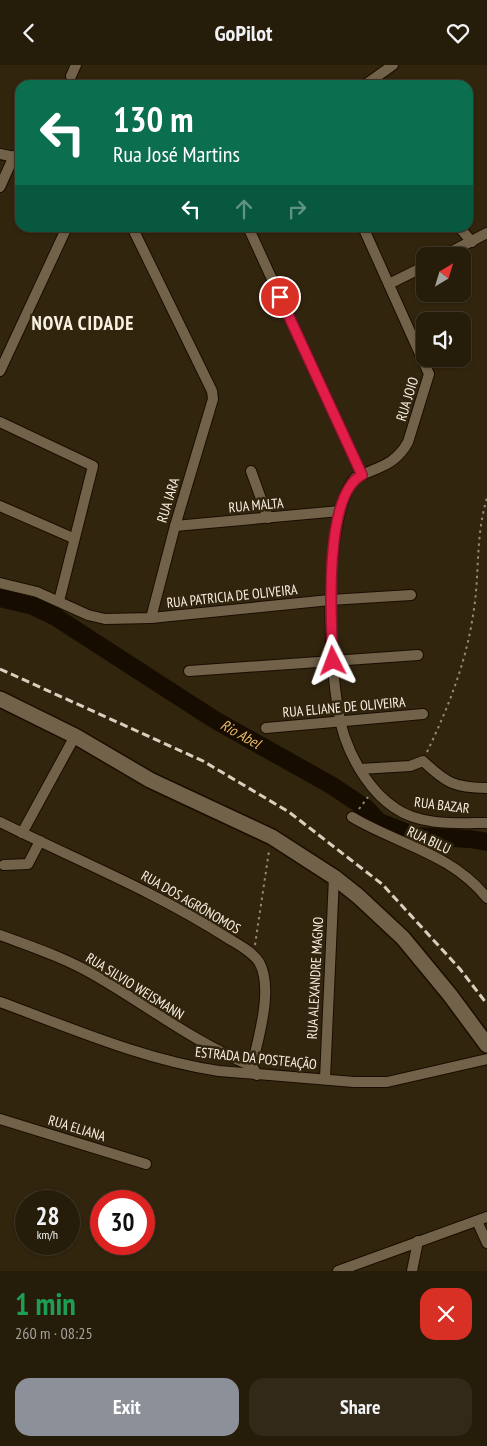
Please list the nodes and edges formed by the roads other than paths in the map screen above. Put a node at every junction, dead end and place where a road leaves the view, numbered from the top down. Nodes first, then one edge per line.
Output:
1 (76, 65) edge
2 (393, 65) edge
3 (71, 76) dead end
4 (371, 80) edge
5 (0, 154) edge
6 (15, 157) edge
7 (15, 161) edge
8 (0, 187) edge
9 (65, 232) edge
10 (134, 232) edge
11 (250, 232) edge
12 (365, 232) edge
13 (463, 232) edge
14 (487, 233) edge
15 (472, 242) junction
16 (462, 247) edge
17 (416, 270) edge
18 (389, 284) junction
19 (0, 371) edge
20 (0, 422) edge
21 (251, 471) dead end
22 (362, 475) junction
23 (0, 506) edge
24 (340, 511) junction
25 (268, 518) junction
26 (175, 526) junction
27 (73, 538) junction
28 (0, 583) edge
29 (411, 595) dead end
30 (330, 600) junction
31 (59, 601) junction
32 (151, 618) junction
33 (418, 655) dead end
34 (333, 661) junction
35 (189, 671) dead end
36 (0, 699) edge
37 (423, 714) dead end
38 (341, 721) junction
39 (266, 728) dead end
40 (76, 736) junction
41 (360, 769) junction
42 (487, 788) edge
43 (354, 814) road end
44 (0, 823) edge
45 (487, 823) edge
46 (22, 833) junction
47 (40, 841) junction
48 (4, 865) dead end
49 (334, 877) junction
50 (487, 898) edge
51 (0, 935) edge
52 (0, 1002) edge
53 (487, 1045) edge
54 (487, 1059) edge
55 (254, 1071) junction
56 (325, 1079) junction
57 (0, 1119) edge
58 (146, 1163) dead end
59 (482, 1219) edge
60 (418, 1241) junction
61 (487, 1243) edge
62 (415, 1268) edge
63 (338, 1271) edge

1 - 3 street
2 - 4 street
5 - 6 street
7 - 8 street
9 - 19 street
10 - 26 street, RUA IARA
11 - 22 street
12 - 18 street, RUA JOIO
13 - 15 street
14 - 15 street
15 - 16 street
17 - 18 street
18 - 22 street, RUA JOIO
20 - 27 street
21 - 25 street
22 - 24 street, RUA BAZAR
23 - 27 street
24 - 25 street, RUA MALTA
24 - 30 street, RUA BAZAR
25 - 26 street, RUA MALTA
26 - 32 street, RUA IARA
27 - 31 street
28 - 31 street, RUA PATRICIA DE OLIVEIRA
29 - 30 street, RUA PATRICIA DE OLIVEIRA
30 - 32 street, RUA PATRICIA DE OLIVEIRA
30 - 34 street, RUA BAZAR
31 - 32 street, RUA PATRICIA DE OLIVEIRA
33 - 34 street
34 - 35 street
34 - 38 street, RUA BAZAR
36 - 40 main road
37 - 38 street, RUA ELIANE DE OLIVEIRA
38 - 39 street, RUA ELIANE DE OLIVEIRA
38 - 41 street, RUA BAZAR
40 - 46 street
40 - 49 main road
41 - 42 street
41 - 45 street, RUA BAZAR
43 - 50 street, RUA BILU
44 - 46 street, RUA DOS AGRÔNOMOS
46 - 47 street, RUA DOS AGRÔNOMOS
47 - 48 street
47 - 55 street, RUA DOS AGRÔNOMOS
49 - 53 main road
49 - 56 street, RUA ALEXANDRE MAGNO
51 - 55 street, RUA SILVIO WEISMANN
52 - 55 street, ESTRADA DA POSTEAÇÃO
54 - 56 street, ESTRADA DA POSTEAÇÃO
55 - 56 street, ESTRADA DA POSTEAÇÃO
57 - 58 street, RUA ELIANA
59 - 60 street
59 - 61 street
60 - 62 street
60 - 63 street

